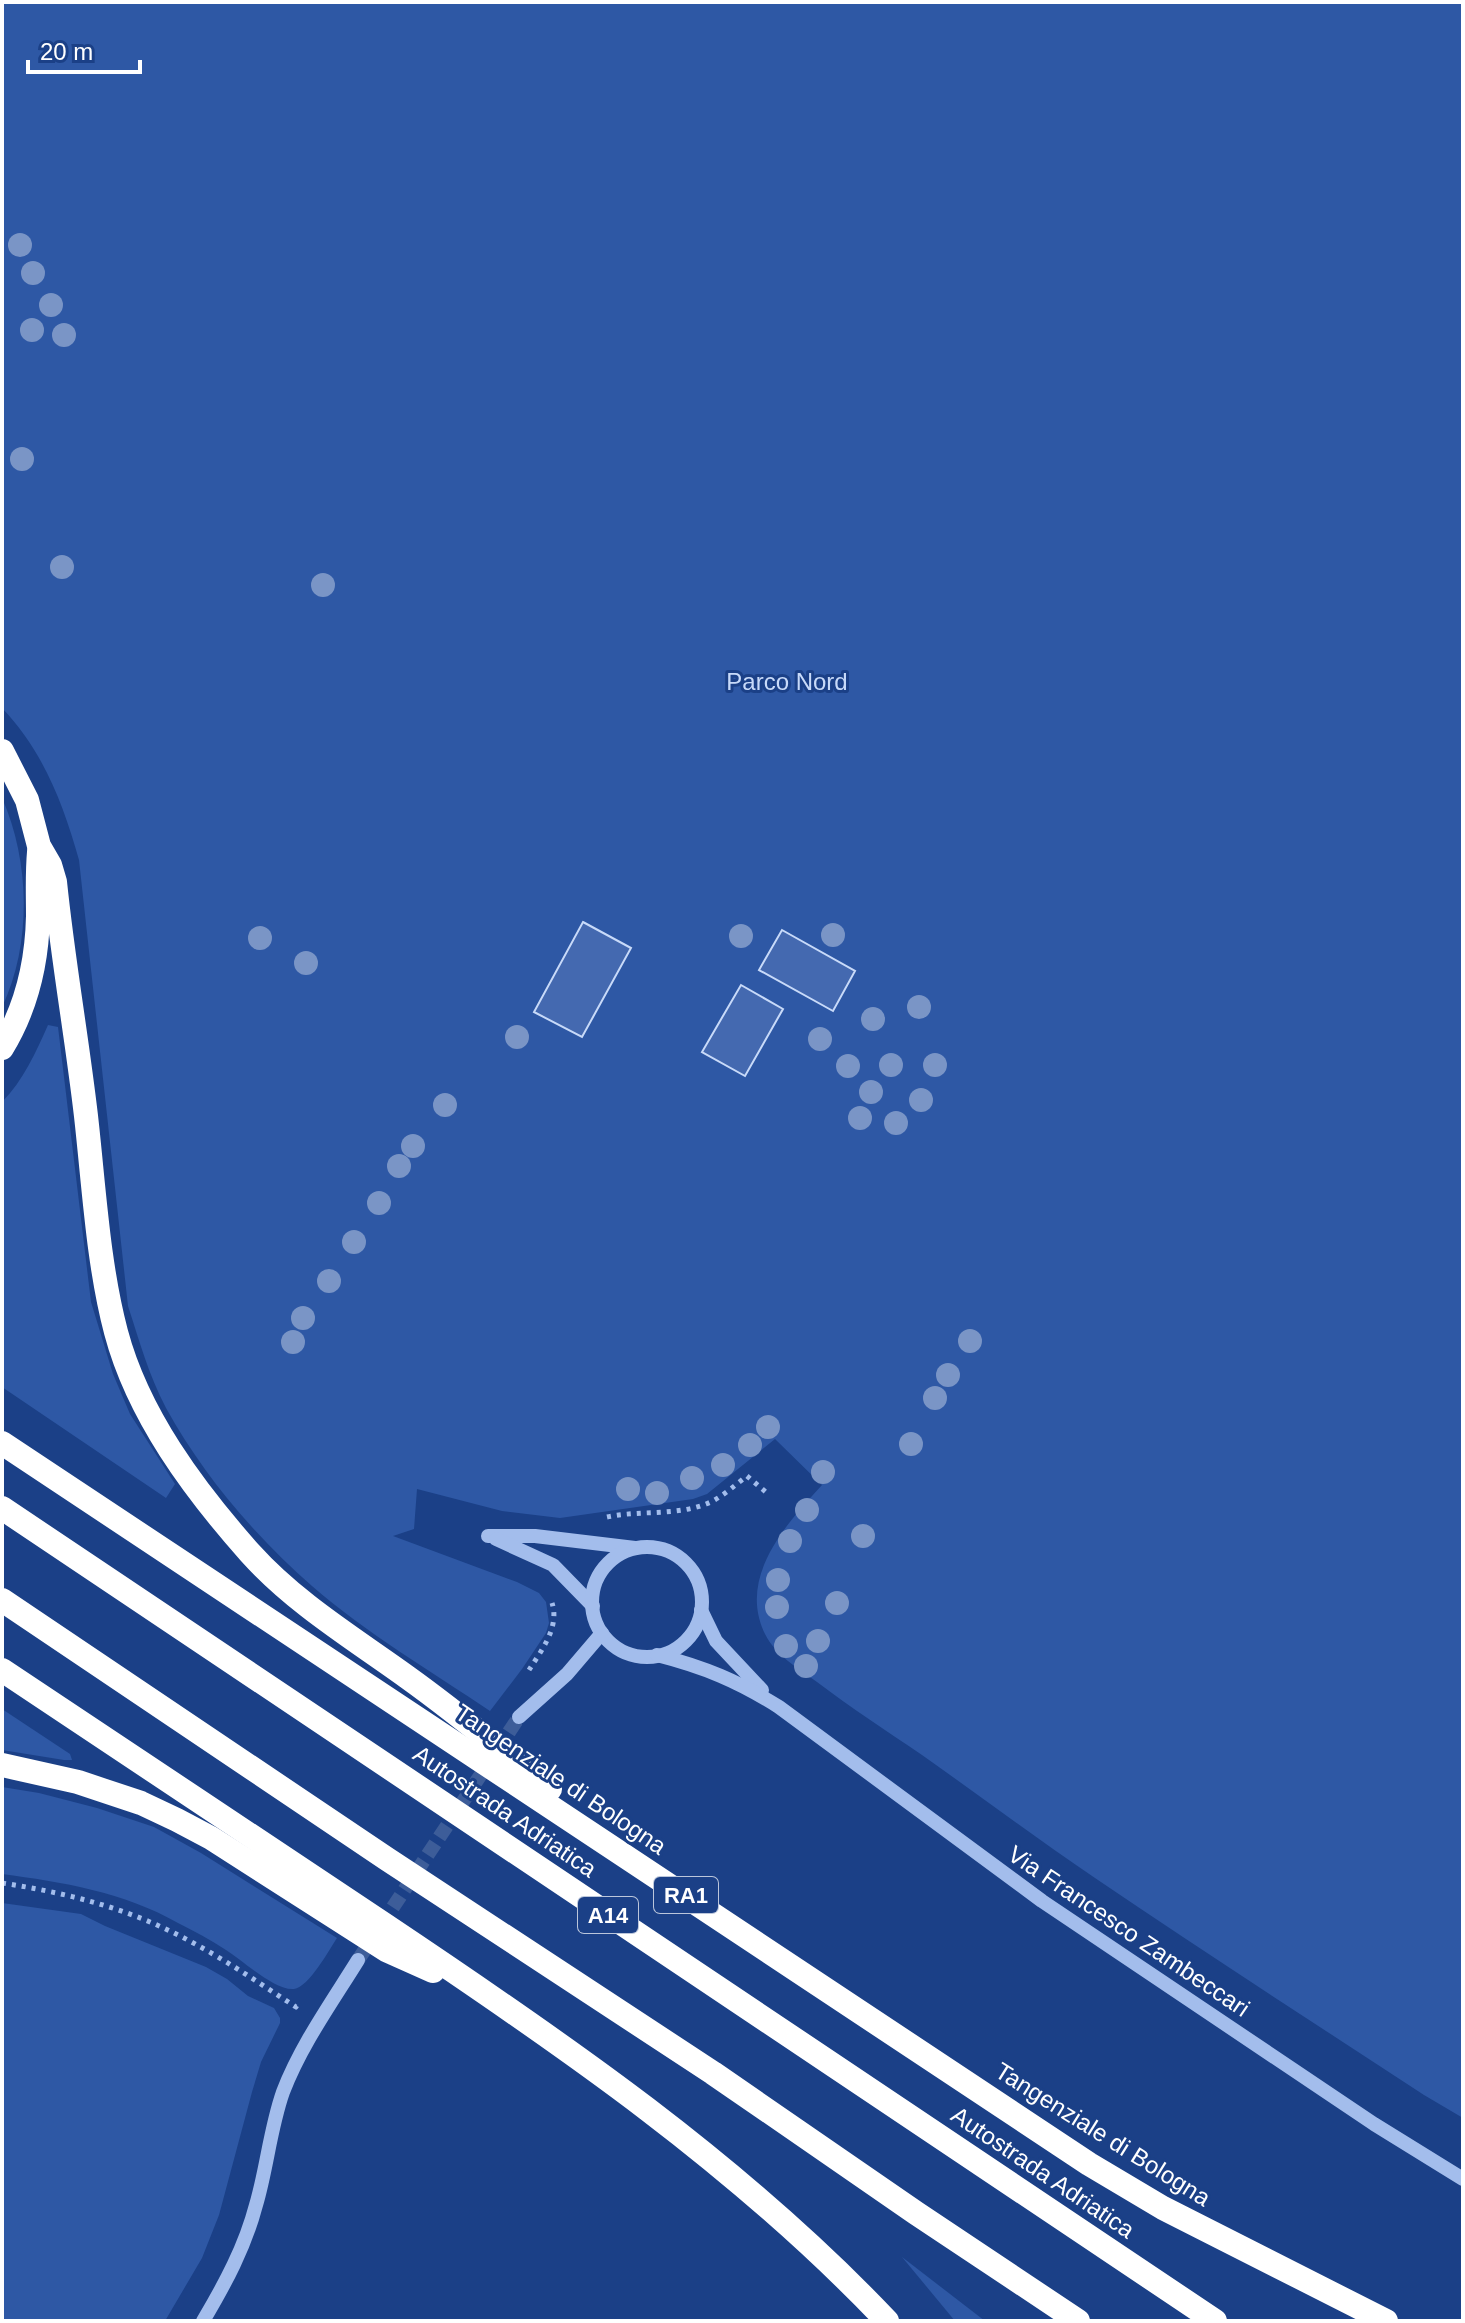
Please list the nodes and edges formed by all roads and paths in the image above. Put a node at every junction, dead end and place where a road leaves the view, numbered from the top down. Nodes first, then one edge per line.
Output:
1 (2, 751) edge
2 (39, 846) junction
3 (2, 1048) edge
4 (2, 1443) edge
5 (767, 1493) dead end
6 (2, 1508) edge
7 (604, 1518) dead end
8 (637, 1548) junction
9 (548, 1592) dead end
10 (2, 1600) edge
11 (593, 1606) junction
12 (701, 1610) junction
13 (602, 1633) junction
14 (657, 1655) junction
15 (2, 1670) edge
16 (526, 1674) dead end
17 (779, 1707) junction
18 (519, 1717) tunnel mouth
19 (2, 1765) edge
20 (2, 1883) edge
21 (691, 1899) junction
22 (358, 1960) tunnel mouth
23 (490, 1995) junction
24 (296, 2007) dead end
25 (1463, 2179) edge
26 (916, 2213) junction
27 (203, 2321) edge
28 (887, 2321) edge
29 (1052, 2321) edge
30 (1078, 2321) edge
31 (1215, 2321) edge
32 (1386, 2321) edge

1 - 2 highway
2 - 3 highway
2 - 21 highway
4 - 21 highway, Tangenziale di Bologna / RA1
5 - 7 path
6 - 31 highway, Autostrada Adriatica / A14
8 - 11 street
8 - 11 street
8 - 12 street
9 - 16 path
10 - 26 highway
11 - 13 street
12 - 14 street
12 - 17 street
13 - 14 street
13 - 18 street
14 - 17 street
15 - 23 highway
17 - 25 street, Via Francesco Zambeccari
19 - 23 highway
20 - 24 path
21 - 32 highway, Tangenziale di Bologna / RA1
22 - 27 street
23 - 28 highway
26 - 29 highway
26 - 30 highway

